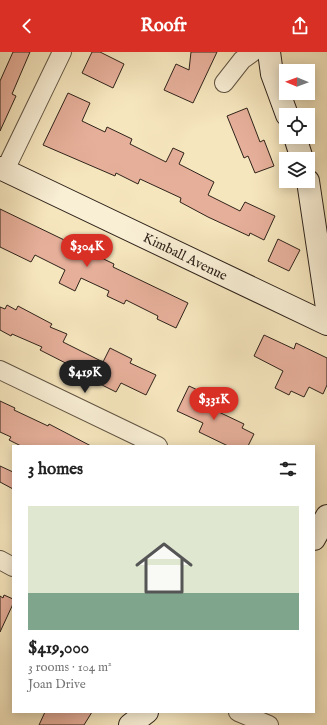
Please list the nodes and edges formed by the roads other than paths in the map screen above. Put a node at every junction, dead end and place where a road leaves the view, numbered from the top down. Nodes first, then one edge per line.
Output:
1 (62, 52) edge
2 (253, 52) edge
3 (269, 52) edge
4 (224, 83) dead end
5 (284, 108) edge
6 (2, 169) edge
7 (309, 188) edge
8 (327, 308) edge
9 (327, 324) edge
10 (0, 370) edge
11 (156, 445) edge
12 (0, 560) edge
13 (12, 566) edge
14 (146, 713) edge
15 (240, 713) edge
16 (130, 725) edge
17 (269, 725) edge

1 - 6 street
2 - 4 street
3 - 5 street
6 - 9 street, Kimball Avenue
7 - 8 street
10 - 11 street
12 - 13 street
14 - 16 street
15 - 17 street

